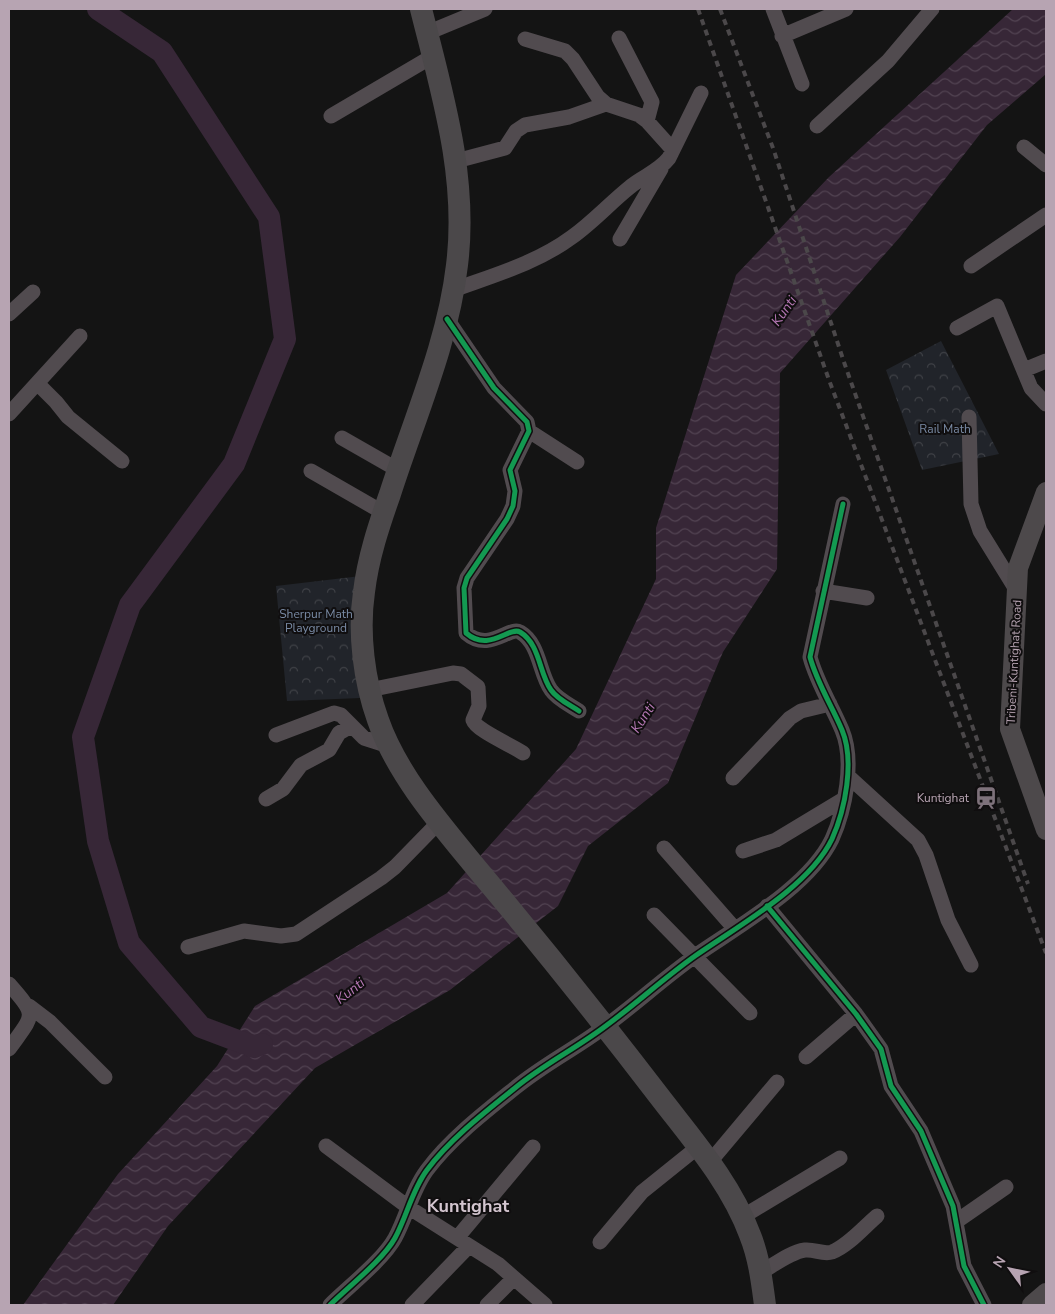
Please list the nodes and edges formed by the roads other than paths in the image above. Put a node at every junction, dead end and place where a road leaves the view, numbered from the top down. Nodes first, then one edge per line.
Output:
1 (421, 9) edge
2 (484, 9) edge
3 (773, 9) edge
4 (846, 9) edge
5 (932, 9) edge
6 (427, 33) junction
7 (782, 36) junction
8 (525, 38) dead end
9 (619, 38) dead end
10 (433, 56) junction
11 (802, 84) dead end
12 (701, 93) dead end
13 (606, 104) junction
14 (331, 116) dead end
15 (647, 121) junction
16 (817, 126) dead end
17 (1024, 146) dead end
18 (673, 150) junction
19 (456, 162) junction
20 (1046, 165) edge
21 (662, 167) junction
22 (1046, 215) edge
23 (620, 239) dead end
24 (972, 266) dead end
25 (453, 290) junction
26 (33, 292) dead end
27 (9, 314) edge
28 (447, 320) junction
29 (956, 328) dead end
30 (80, 336) dead end
31 (1046, 362) edge
32 (1024, 370) junction
33 (38, 384) junction
34 (1046, 404) edge
35 (9, 414) edge
36 (969, 417) dead end
37 (529, 431) junction
38 (342, 438) dead end
39 (122, 461) dead end
40 (577, 462) dead end
41 (312, 470) dead end
42 (398, 470) junction
43 (1046, 492) edge
44 (842, 504) dead end
45 (384, 513) junction
46 (823, 591) junction
47 (1017, 591) junction
48 (866, 598) dead end
49 (369, 690) junction
50 (830, 704) junction
51 (579, 711) dead end
52 (351, 726) junction
53 (276, 735) dead end
54 (389, 746) junction
55 (523, 753) dead end
56 (848, 776) junction
57 (733, 778) dead end
58 (844, 798) junction
59 (266, 799) dead end
60 (445, 830) junction
61 (1046, 830) edge
62 (664, 848) dead end
63 (743, 851) dead end
64 (767, 906) junction
65 (654, 915) dead end
66 (735, 929) junction
67 (188, 947) dead end
68 (693, 957) junction
69 (971, 965) dead end
70 (9, 984) edge
71 (29, 1006) junction
72 (750, 1013) dead end
73 (856, 1014) junction
74 (606, 1026) junction
75 (9, 1049) edge
76 (806, 1057) dead end
77 (105, 1077) dead end
78 (777, 1082) dead end
79 (326, 1146) dead end
80 (532, 1147) dead end
81 (704, 1155) junction
82 (840, 1158) dead end
83 (1006, 1186) dead end
84 (408, 1207) junction
85 (877, 1216) dead end
86 (742, 1217) junction
87 (957, 1221) junction
88 (463, 1242) junction
89 (600, 1242) dead end
90 (760, 1273) junction
91 (513, 1279) junction
92 (1046, 1293) edge
93 (330, 1305) edge
94 (412, 1305) edge
95 (487, 1305) edge
96 (545, 1305) edge
97 (765, 1305) edge
98 (984, 1305) edge
99 (1032, 1305) edge

1 - 6 main road
2 - 6 street
3 - 7 street
4 - 7 street
5 - 16 street
6 - 10 main road
7 - 11 street
8 - 13 street
9 - 15 street
10 - 14 street
10 - 19 main road
12 - 18 street
13 - 15 street
13 - 19 street
15 - 18 street
17 - 20 street
18 - 21 street
19 - 25 main road
21 - 23 street
21 - 25 street
22 - 24 street
25 - 28 main road
26 - 27 street
28 - 37 street
28 - 42 main road
29 - 32 street
30 - 33 street
31 - 32 street
32 - 34 street
33 - 35 street
33 - 39 street
36 - 47 street
37 - 40 street
37 - 51 street
38 - 42 street
41 - 45 street
42 - 45 main road
43 - 47 main road, Tribeni-Kuntighat Road
44 - 46 street
45 - 49 main road
46 - 48 street
46 - 50 street
47 - 61 main road, Tribeni-Kuntighat Road
49 - 54 main road
49 - 55 street
50 - 56 street
50 - 57 street
52 - 53 street
52 - 54 street
52 - 59 street
54 - 60 main road
56 - 58 street
56 - 69 street
58 - 63 street
58 - 64 street
60 - 67 street
60 - 74 main road
62 - 66 street
64 - 66 street
64 - 73 street
65 - 68 street
66 - 68 street
68 - 72 street
68 - 74 street
70 - 71 street
71 - 75 street
71 - 77 street
73 - 76 street
73 - 87 street
74 - 81 main road
74 - 84 street
78 - 81 street
79 - 84 street
80 - 88 street
81 - 86 main road
81 - 89 street
82 - 86 street
83 - 87 street
84 - 88 street
84 - 93 street
85 - 90 street
86 - 90 main road
87 - 98 street
88 - 91 street
88 - 94 street
90 - 97 main road
91 - 95 street
91 - 96 street
92 - 99 main road

